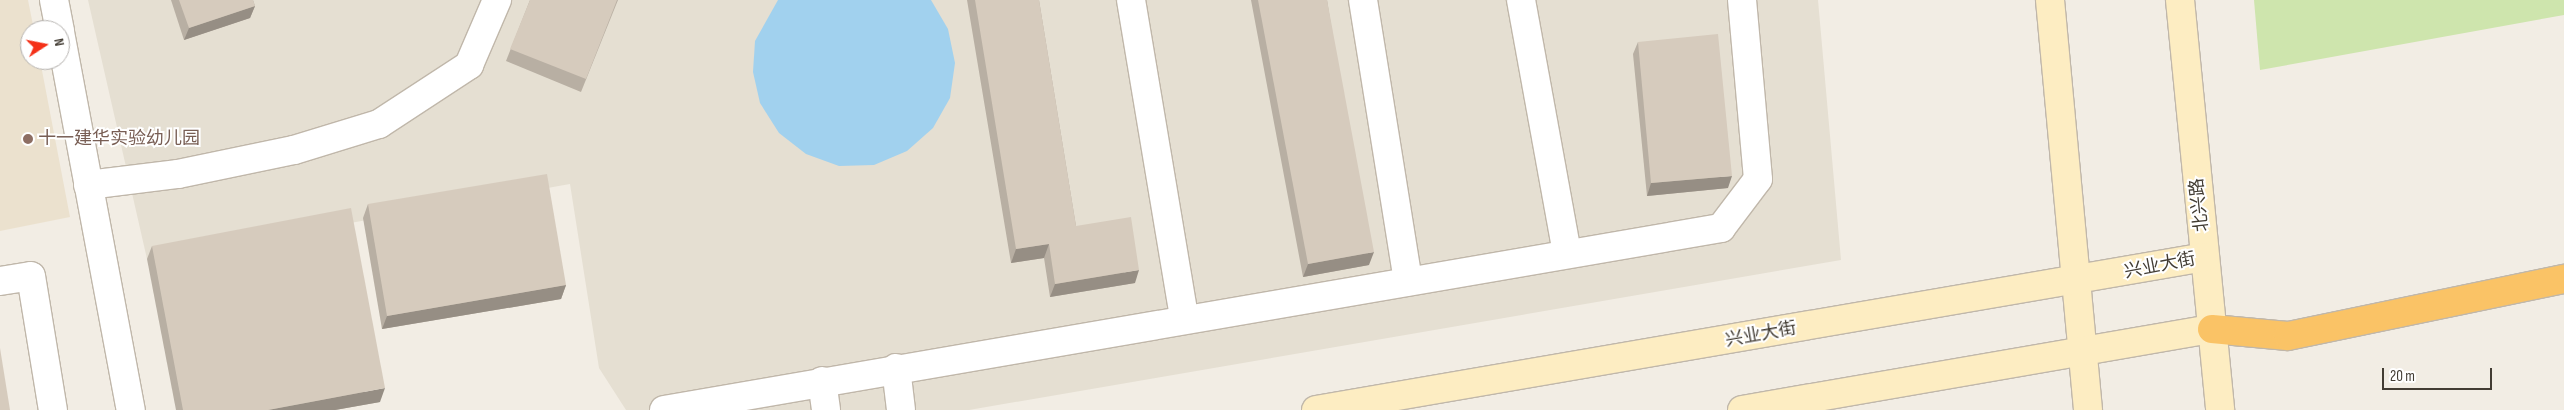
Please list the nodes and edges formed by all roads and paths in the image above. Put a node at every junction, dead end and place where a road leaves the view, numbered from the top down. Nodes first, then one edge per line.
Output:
1 (54, 0) edge
2 (497, 0) edge
3 (1131, 0) edge
4 (1363, 0) edge
5 (1521, 0) edge
6 (1742, 0) edge
7 (2050, 0) edge
8 (2180, 0) edge
9 (58, 20) edge
10 (67, 70) edge
11 (88, 185) junction
12 (1567, 254) junction
13 (2205, 257) junction
14 (2564, 279) edge
15 (0, 281) edge
16 (1408, 281) junction
17 (2076, 282) junction
18 (1184, 318) junction
19 (2212, 328) junction
20 (2083, 354) junction
21 (896, 368) junction
22 (822, 381) junction
23 (53, 410) edge
24 (131, 410) edge
25 (664, 410) edge
26 (826, 410) edge
27 (902, 410) edge
28 (1316, 410) edge
29 (1742, 410) edge
30 (2088, 410) edge
31 (2220, 410) edge

1 - 9 street
2 - 11 street
3 - 18 street
4 - 16 street
5 - 12 street
6 - 12 street
7 - 17 main road
8 - 13 main road, 北兴路
10 - 11 street
11 - 24 street
12 - 16 street
13 - 17 main road, 兴业大街
13 - 19 main road, 北兴路
14 - 19 highway
15 - 23 street
16 - 18 street
17 - 20 main road
17 - 28 main road, 兴业大街
18 - 21 street
19 - 20 main road
19 - 31 main road, 北兴路
20 - 29 main road
20 - 30 main road
21 - 22 street
21 - 27 street
22 - 25 street
22 - 26 street

